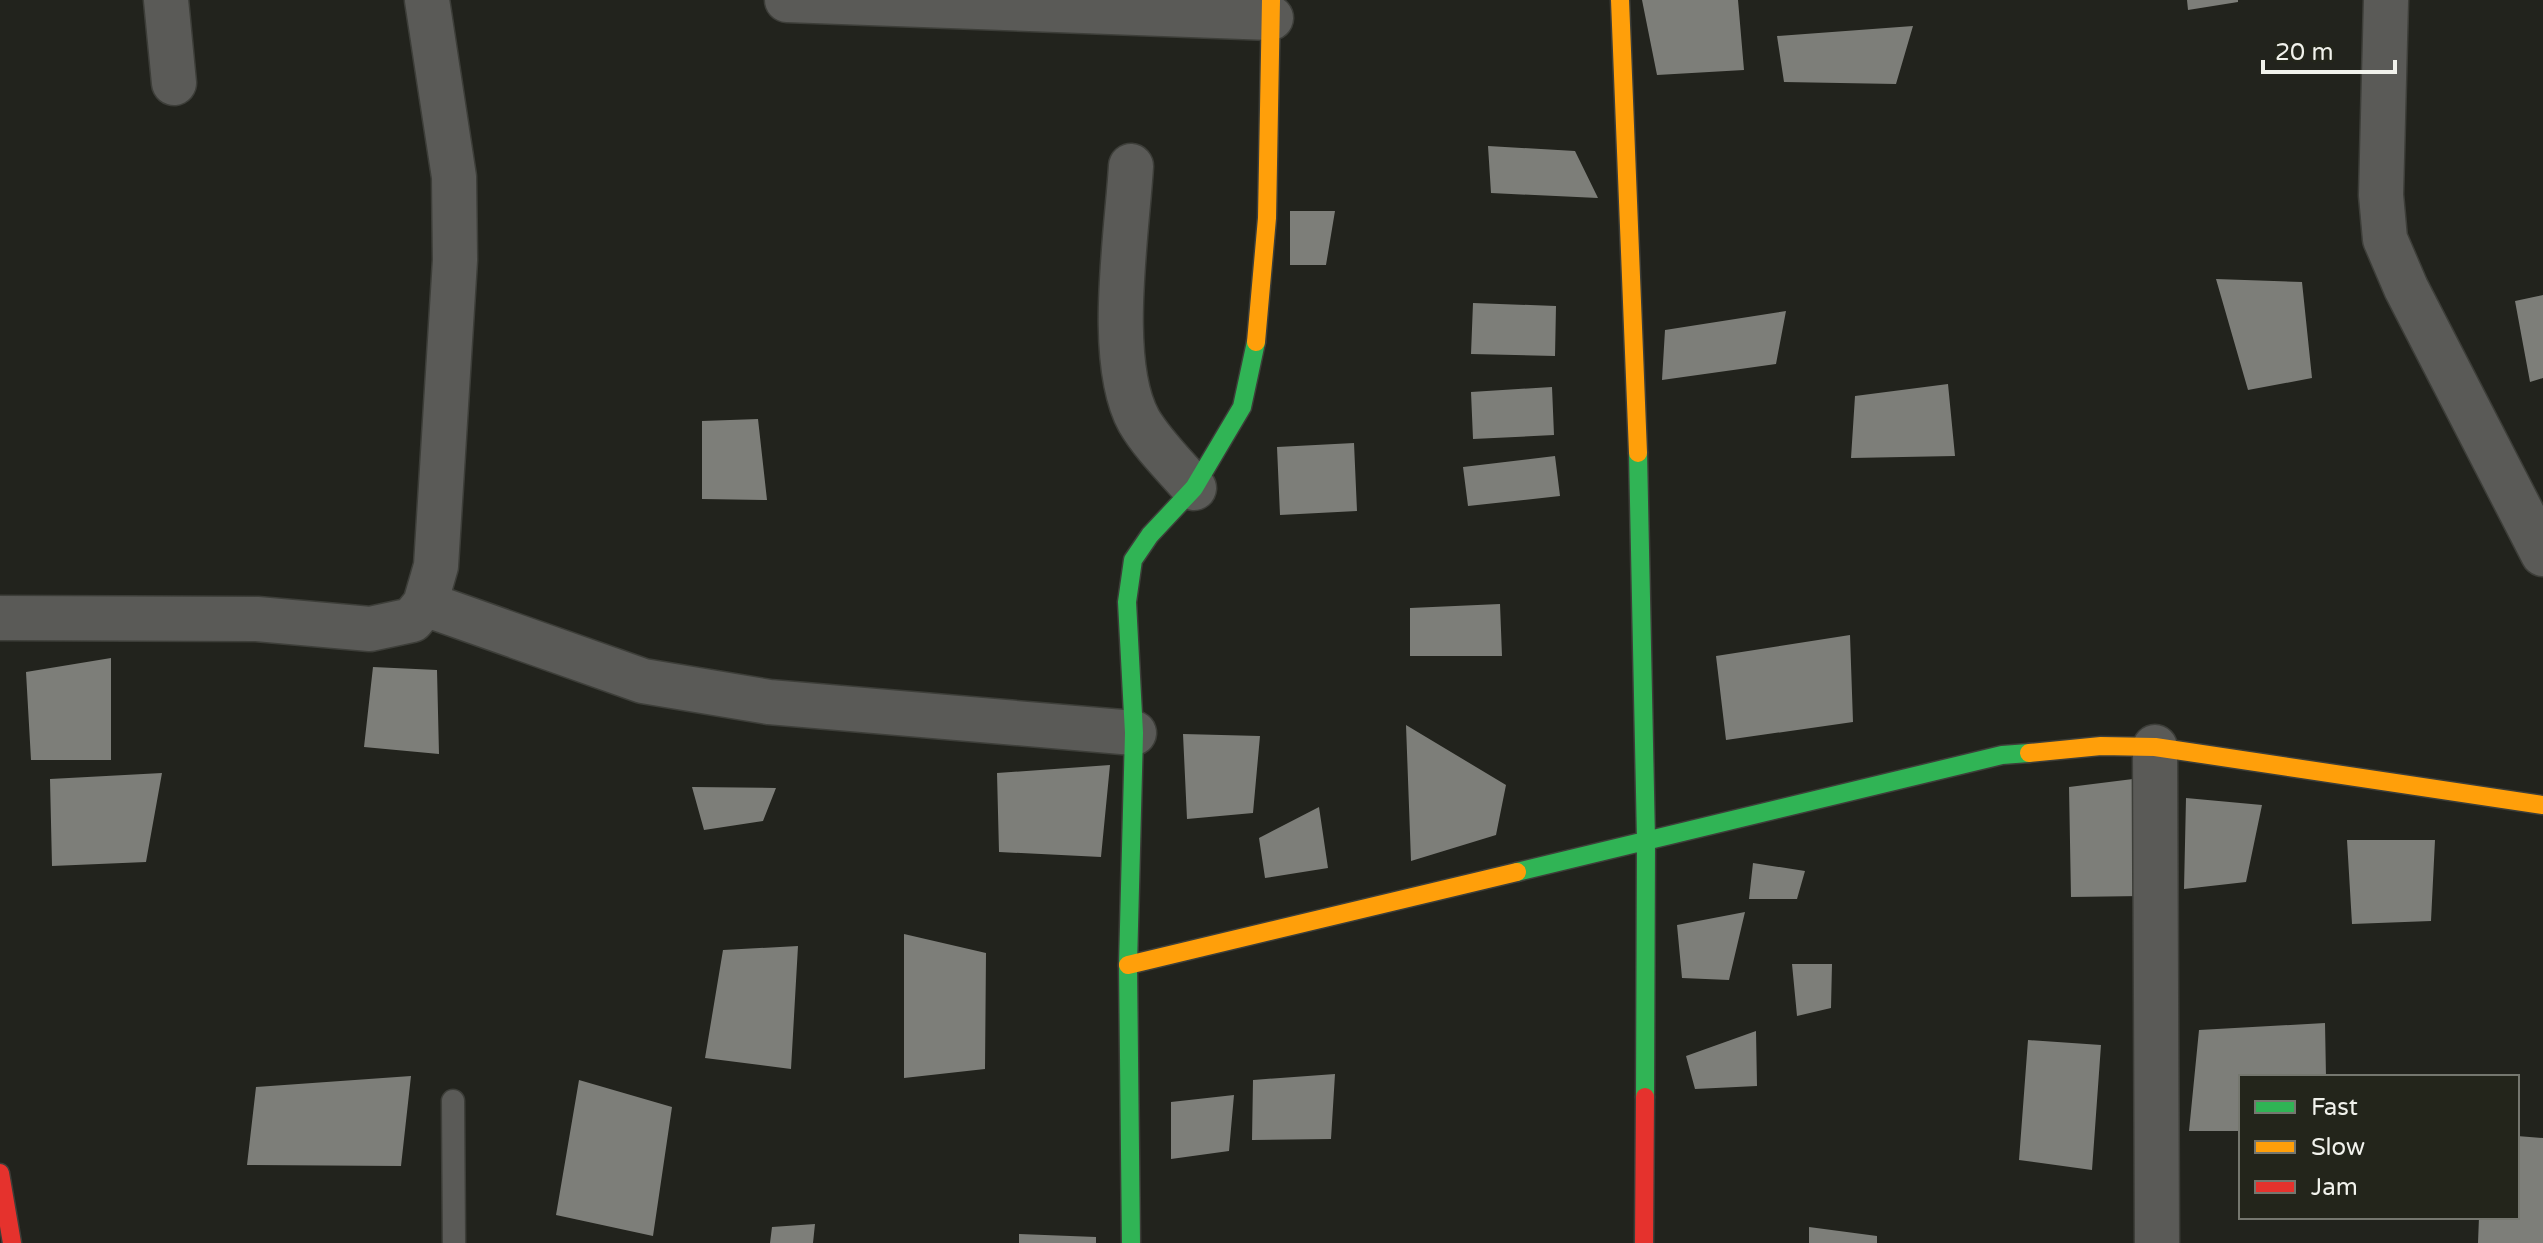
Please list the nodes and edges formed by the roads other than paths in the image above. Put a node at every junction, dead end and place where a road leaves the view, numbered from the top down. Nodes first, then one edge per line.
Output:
1 (166, 0) edge
2 (427, 0) edge
3 (787, 0) edge
4 (1620, 0) edge
5 (2386, 0) edge
6 (1271, 9) edge
7 (174, 83) dead end
8 (1131, 166) dead end
9 (1194, 488) junction
10 (2537, 531) edge
11 (425, 604) junction
12 (0, 618) edge
13 (1134, 733) junction
14 (2155, 747) junction
15 (2543, 805) edge
16 (1646, 840) junction
17 (1128, 965) junction
18 (453, 1101) dead end
19 (0, 1173) edge
20 (12, 1243) edge
21 (454, 1243) edge
22 (1131, 1243) edge
23 (1644, 1243) edge
24 (2157, 1243) edge

1 - 7 street
2 - 11 street
3 - 6 street
4 - 16 street
5 - 10 street
6 - 9 street
8 - 9 street
9 - 13 street
11 - 12 street
11 - 13 street
13 - 17 street
14 - 15 street
14 - 16 street
14 - 24 street
16 - 17 street
16 - 23 street
17 - 22 street
18 - 21 lane
19 - 20 street

